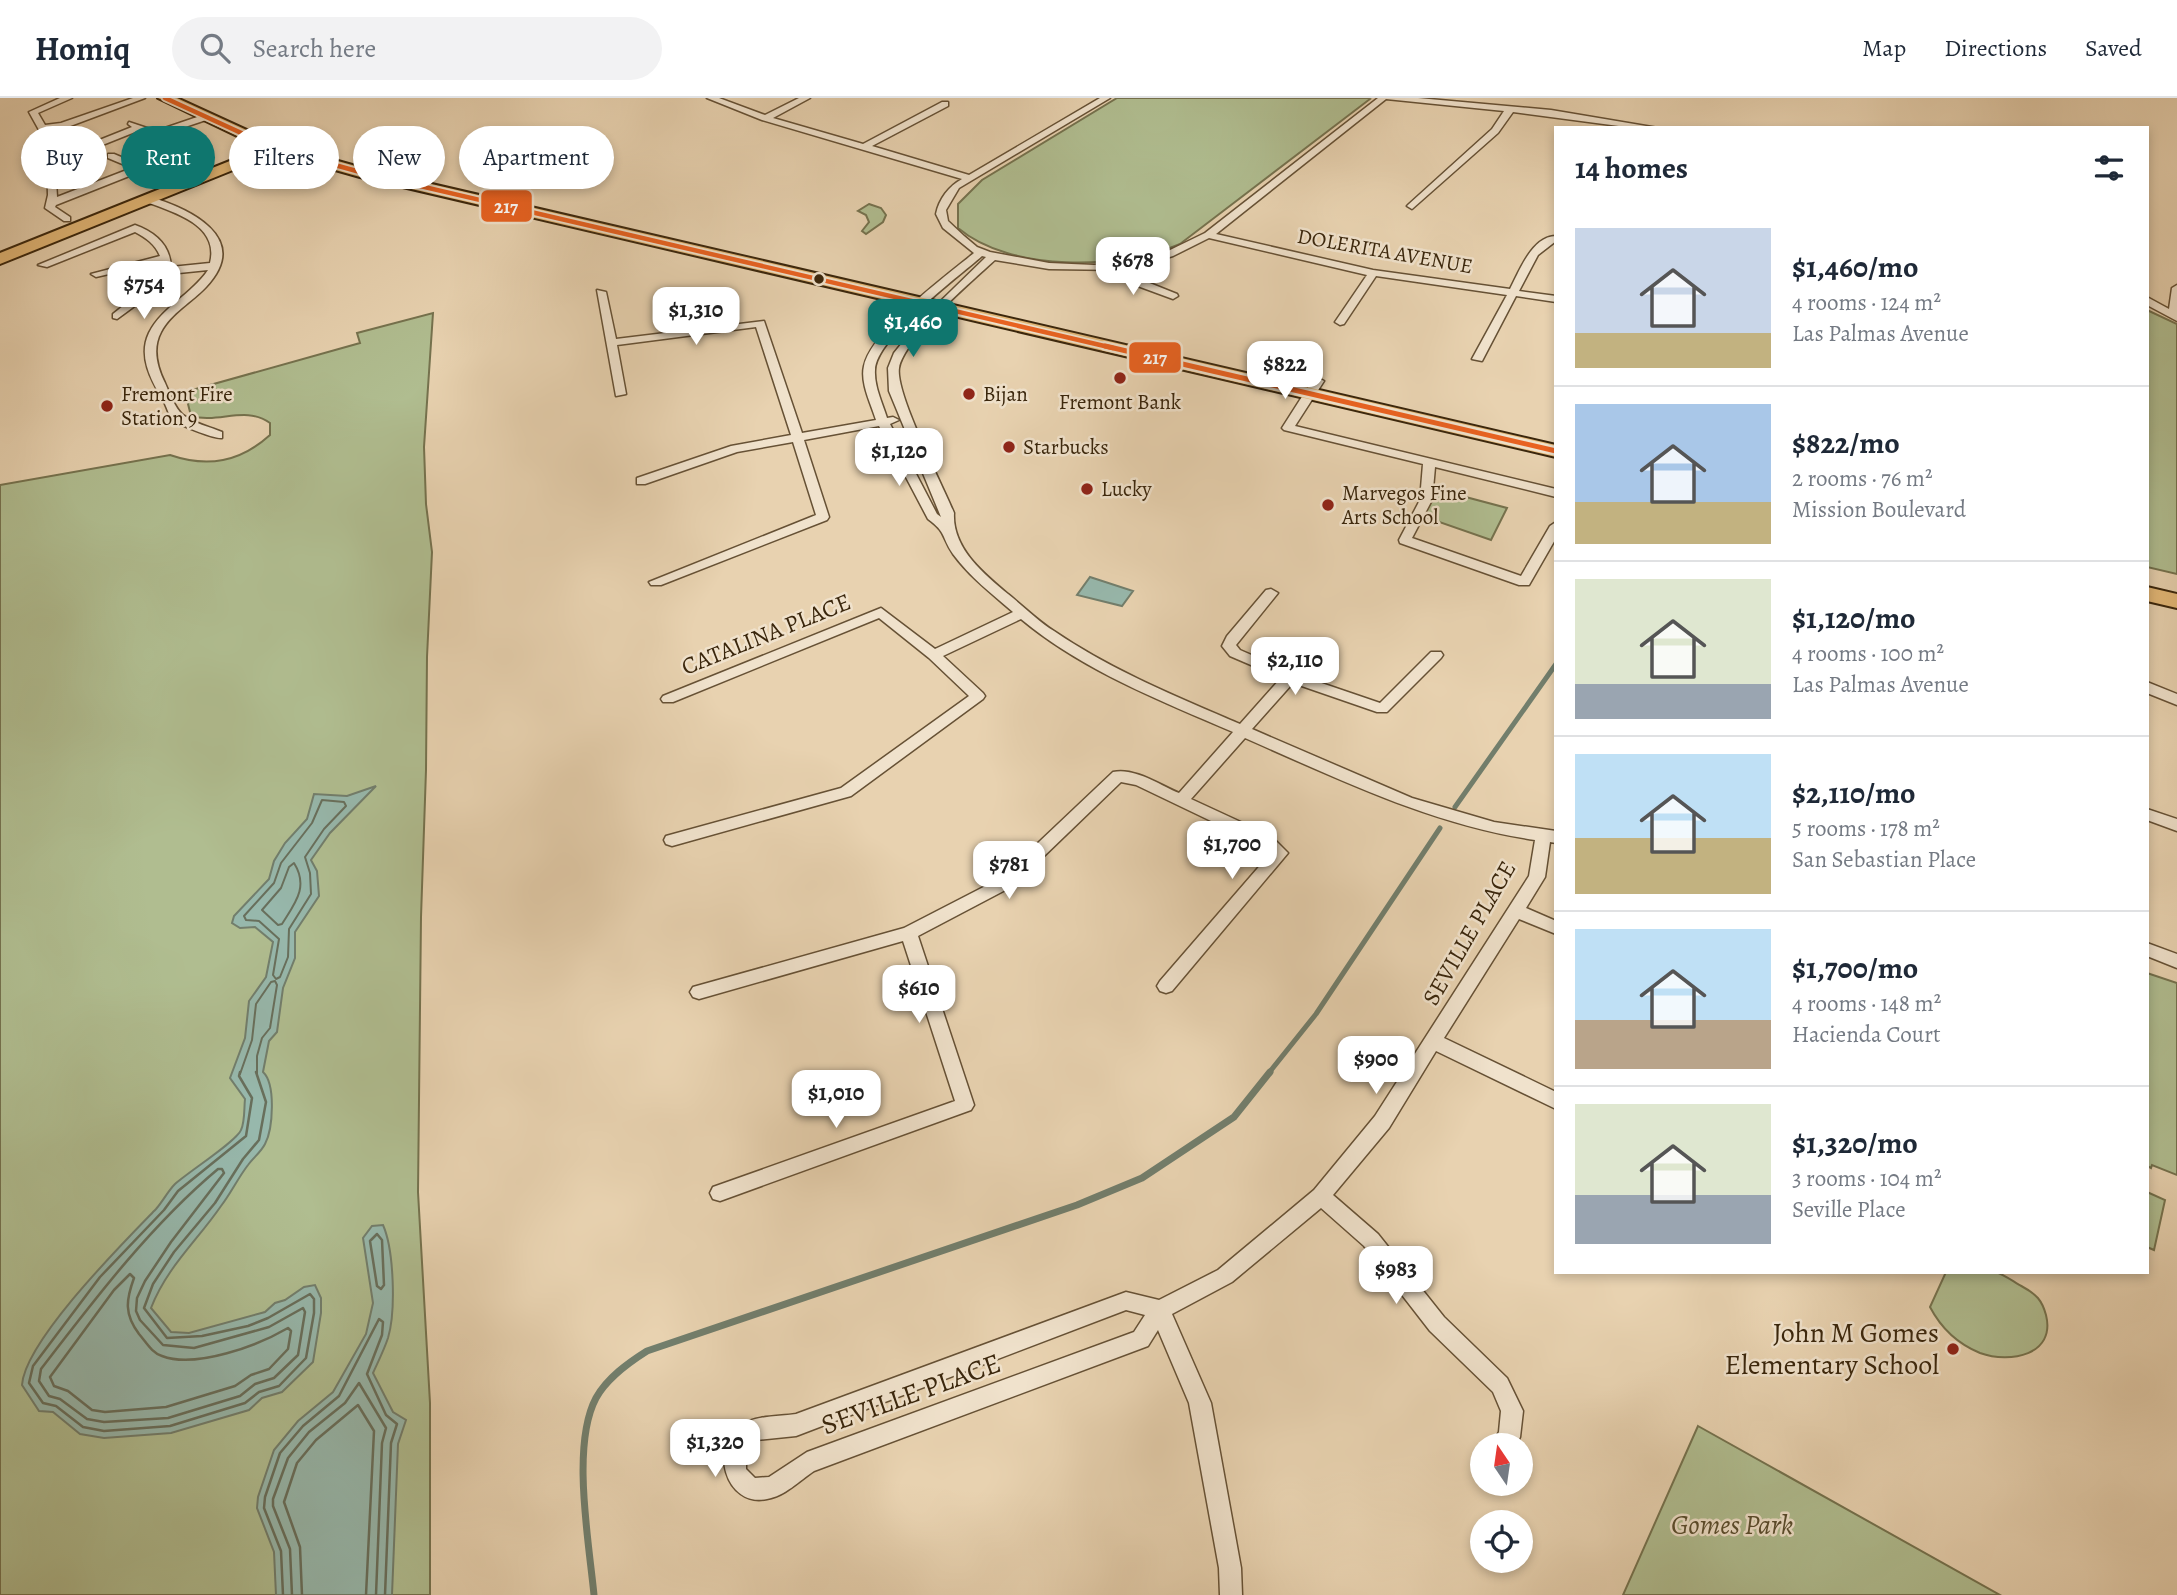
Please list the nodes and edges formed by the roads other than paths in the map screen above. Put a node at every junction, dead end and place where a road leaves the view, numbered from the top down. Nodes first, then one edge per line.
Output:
1 (68, 98) edge
2 (165, 98) edge
3 (192, 98) edge
4 (711, 98) edge
5 (806, 98) edge
6 (1106, 98) edge
7 (1383, 98) edge
8 (1390, 98) edge
9 (133, 99) edge
10 (945, 104) dead end
11 (1508, 111) junction
12 (203, 118) junction
13 (765, 118) junction
14 (125, 121) dead end
15 (138, 126) edge
16 (179, 126) edge
17 (256, 126) edge
18 (1634, 126) edge
19 (229, 129) edge
20 (121, 134) edge
21 (864, 147) junction
22 (229, 153) edge
23 (339, 153) edge
24 (229, 154) edge
25 (111, 156) dead end
26 (121, 160) edge
27 (229, 162) edge
28 (339, 166) edge
29 (121, 177) edge
30 (970, 178) junction
31 (147, 199) junction
32 (51, 203) junction
33 (1412, 206) dead end
34 (67, 219) junction
35 (28, 234) junction
36 (1208, 235) junction
37 (1553, 238) dead end
38 (0, 246) edge
39 (981, 252) junction
40 (993, 256) junction
41 (167, 257) junction
42 (0, 259) edge
43 (43, 265) dead end
44 (214, 266) junction
45 (1126, 266) junction
46 (166, 271) junction
47 (1374, 273) junction
48 (96, 274) dead end
49 (2177, 288) edge
50 (601, 292) dead end
51 (1513, 292) junction
52 (1173, 296) dead end
53 (1554, 299) edge
54 (937, 300) junction
55 (2149, 301) edge
56 (117, 316) dead end
57 (2175, 317) edge
58 (1340, 322) dead end
59 (611, 343) junction
60 (1478, 359) dead end
61 (1314, 387) junction
62 (620, 394) dead end
63 (906, 418) junction
64 (883, 422) junction
65 (218, 435) dead end
66 (799, 436) junction
67 (1554, 437) edge
68 (1554, 450) edge
69 (1429, 463) junction
70 (641, 481) dead end
71 (1554, 493) edge
72 (947, 527) junction
73 (1554, 530) edge
74 (2149, 579) edge
75 (656, 582) dead end
76 (2177, 586) edge
77 (1271, 593) dead end
78 (2149, 594) edge
79 (2177, 601) edge
80 (1022, 613) junction
81 (934, 655) junction
82 (1436, 655) dead end
83 (1290, 677) junction
84 (2149, 688) edge
85 (668, 699) dead end
86 (2177, 700) edge
87 (1242, 731) junction
88 (1181, 801) junction
89 (2149, 815) edge
90 (2177, 824) edge
91 (1549, 837) edge
92 (672, 840) dead end
93 (1517, 911) junction
94 (1554, 927) edge
95 (909, 933) junction
96 (2149, 950) edge
97 (2177, 961) edge
98 (1166, 986) dead end
99 (699, 992) dead end
100 (1435, 1042) junction
101 (1554, 1100) edge
102 (720, 1193) dead end
103 (1321, 1196) junction
104 (1160, 1310) junction
105 (1509, 1433) edge
106 (1231, 1595) edge

1 - 9 street
2 - 12 main road
3 - 17 main road
4 - 13 street
5 - 13 street
6 - 30 street
7 - 36 street
8 - 11 street
10 - 21 street
11 - 18 street
11 - 33 street
12 - 16 street
12 - 19 main road
13 - 21 street
14 - 15 street
20 - 32 street
21 - 30 street
22 - 34 main road
23 - 54 main road
24 - 31 main road
25 - 26 street
27 - 31 main road
28 - 54 main road
29 - 32 street
30 - 39 street
31 - 35 main road
31 - 42 main road
31 - 44 street
32 - 34 street
34 - 35 main road
35 - 38 main road
36 - 45 street
36 - 47 street, DOLERITA AVENUE
37 - 51 street
39 - 40 street
39 - 54 street
40 - 45 street
40 - 54 street
41 - 43 street
41 - 46 street
41 - 48 street
44 - 46 street
44 - 65 street
45 - 52 street
46 - 56 street
47 - 51 street, DOLERITA AVENUE
47 - 58 street
49 - 57 street
50 - 59 street
51 - 53 street, DOLERITA AVENUE
51 - 60 street
54 - 61 main road
54 - 63 street
54 - 64 street
55 - 57 street
59 - 62 street
59 - 66 street
61 - 67 main road
61 - 68 main road
61 - 69 street
63 - 64 street
63 - 72 street
64 - 66 street
64 - 72 street
66 - 70 street
66 - 75 street
69 - 71 street
69 - 73 street
72 - 80 street
74 - 76 main road
77 - 83 street
78 - 79 main road
80 - 81 street
80 - 87 street
81 - 85 street, CATALINA PLACE
81 - 92 street
82 - 83 street
83 - 87 street
84 - 86 street
87 - 88 street
87 - 91 street
88 - 95 street
88 - 98 street
89 - 90 street
91 - 93 street, SEVILLE PLACE
93 - 94 street
93 - 100 street, SEVILLE PLACE
95 - 99 street
95 - 102 street
96 - 97 street
100 - 101 street
100 - 103 street, SEVILLE PLACE
103 - 104 street, SEVILLE PLACE
103 - 105 street
104 - 104 street, SEVILLE PLACE
104 - 106 street

